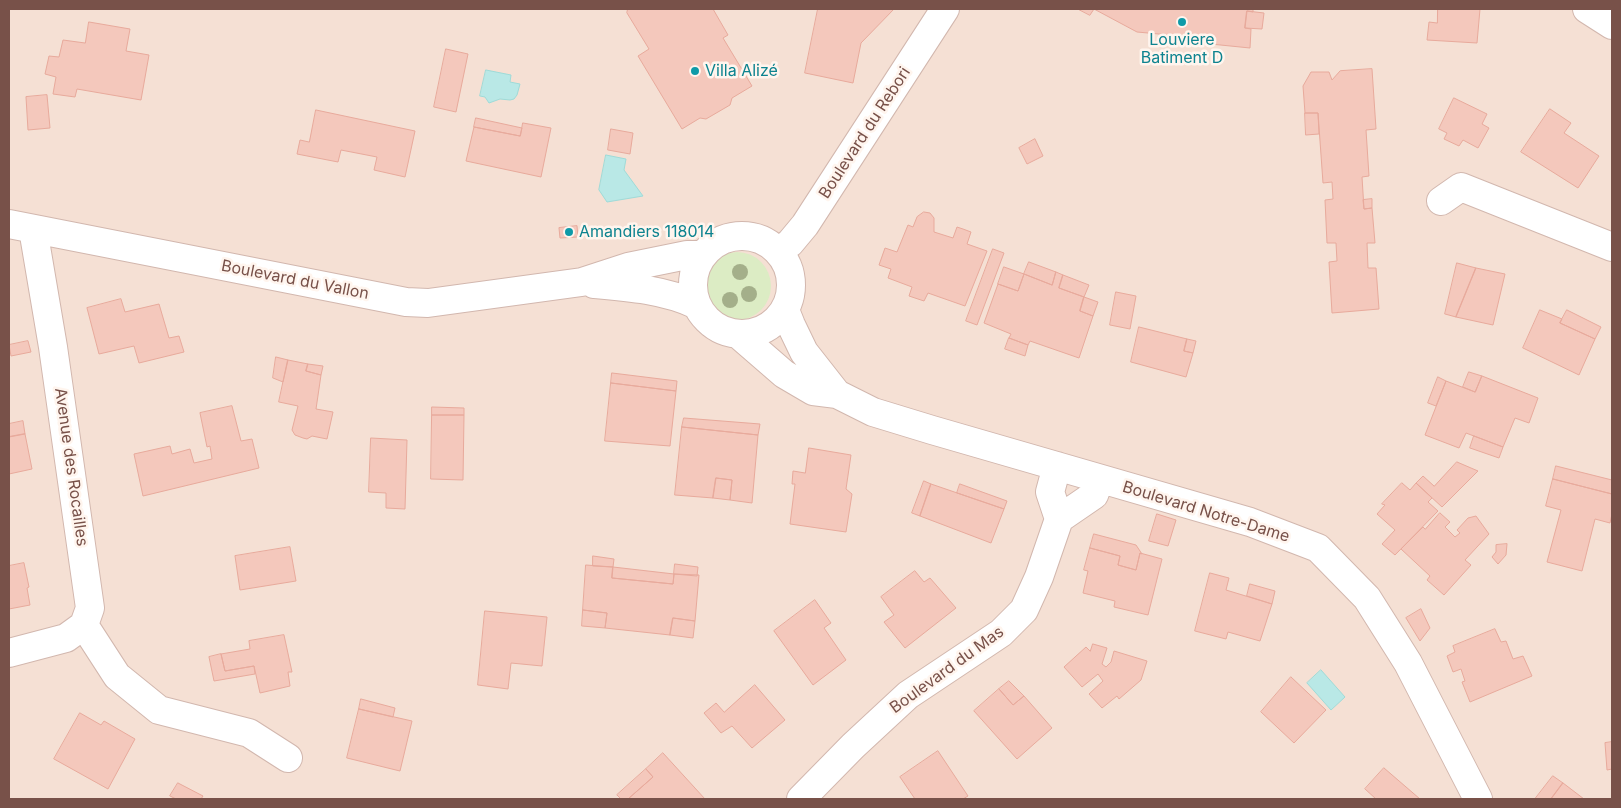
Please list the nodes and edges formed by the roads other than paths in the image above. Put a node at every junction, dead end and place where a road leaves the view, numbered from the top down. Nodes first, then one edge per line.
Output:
1 (945, 9) edge
2 (1587, 9) edge
3 (1612, 25) edge
4 (1441, 201) dead end
5 (21, 227) edge
6 (1612, 247) edge
7 (779, 251) junction
8 (703, 255) junction
9 (582, 282) junction
10 (696, 304) junction
11 (785, 310) junction
12 (739, 335) junction
13 (837, 394) junction
14 (1057, 466) junction
15 (1100, 479) junction
16 (1059, 519) junction
17 (84, 625) junction
18 (9, 653) edge
19 (288, 758) dead end
20 (801, 799) edge
21 (1478, 799) edge

1 - 7 street, Boulevard du Rebori
2 - 3 street
4 - 6 street
5 - 9 street, Boulevard du Vallon
5 - 17 street, Avenue des Rocailles
7 - 8 street
7 - 11 street
8 - 9 street, Boulevard du Vallon
8 - 10 street
9 - 10 street, Boulevard du Vallon
10 - 12 street
11 - 12 street
11 - 13 street, Boulevard Notre-Dame
12 - 13 street, Boulevard Notre-Dame
13 - 14 street, Boulevard Notre-Dame
14 - 15 street, Boulevard Notre-Dame
14 - 16 street
15 - 16 street
15 - 21 street, Boulevard Notre-Dame
16 - 20 street, Boulevard du Mas
17 - 18 street
17 - 19 street

